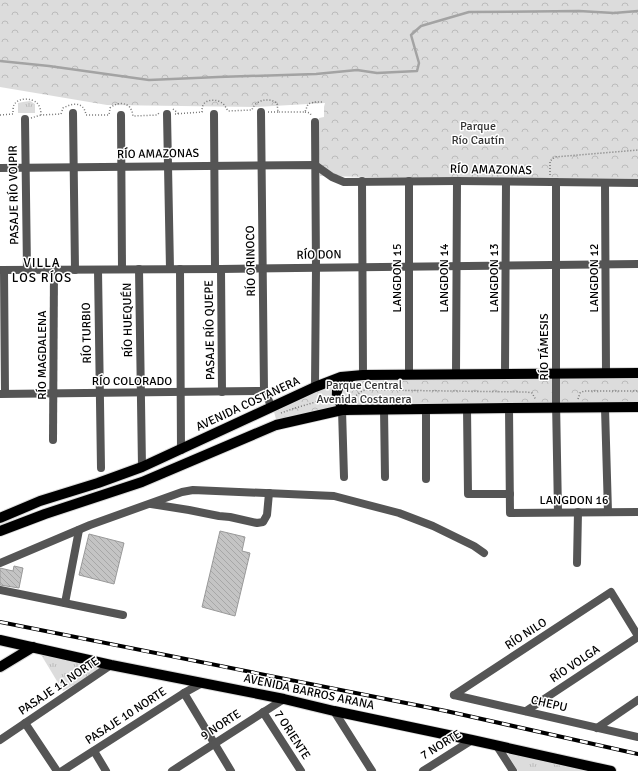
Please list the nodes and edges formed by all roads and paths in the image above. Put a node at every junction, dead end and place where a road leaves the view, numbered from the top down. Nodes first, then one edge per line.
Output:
1 (322, 102) dead end
2 (165, 112) junction
3 (261, 112) dead end
4 (73, 113) dead end
5 (214, 114) dead end
6 (0, 115) edge
7 (121, 115) dead end
8 (25, 119) dead end
9 (315, 122) dead end
10 (638, 150) edge
11 (262, 165) junction
12 (315, 165) junction
13 (168, 166) junction
14 (215, 166) junction
15 (74, 167) junction
16 (121, 167) junction
17 (0, 168) edge
18 (26, 168) junction
19 (362, 181) junction
20 (409, 181) junction
21 (457, 181) junction
22 (553, 181) junction
23 (506, 182) junction
24 (605, 183) junction
25 (638, 183) edge
26 (606, 264) junction
27 (638, 264) edge
28 (506, 265) junction
29 (556, 265) junction
30 (409, 266) junction
31 (457, 266) junction
32 (316, 267) junction
33 (362, 267) junction
34 (263, 268) junction
35 (122, 269) junction
36 (139, 269) junction
37 (170, 269) junction
38 (180, 269) junction
39 (218, 269) junction
40 (2, 270) edge
41 (27, 270) junction
42 (54, 270) junction
43 (75, 270) junction
44 (98, 270) junction
45 (556, 373) junction
46 (606, 373) junction
47 (638, 373) edge
48 (409, 374) junction
49 (456, 374) junction
50 (505, 374) junction
51 (358, 375) junction
52 (315, 387) junction
53 (264, 391) junction
54 (638, 391) edge
55 (181, 392) junction
56 (222, 392) junction
57 (2, 393) edge
58 (100, 393) junction
59 (141, 393) junction
60 (53, 394) junction
61 (336, 396) junction
62 (541, 401) dead end
63 (576, 401) dead end
64 (638, 407) edge
65 (467, 408) junction
66 (509, 408) junction
67 (556, 408) junction
68 (605, 408) junction
69 (384, 409) junction
70 (426, 409) junction
71 (344, 410) junction
72 (275, 411) junction
73 (53, 440) dead end
74 (181, 450) junction
75 (142, 467) junction
76 (101, 468) dead end
77 (344, 477) dead end
78 (385, 477) dead end
79 (426, 479) dead end
80 (269, 493) junction
81 (510, 494) junction
82 (149, 503) junction
83 (558, 512) junction
84 (578, 512) junction
85 (608, 512) junction
86 (638, 512) edge
87 (0, 518) edge
88 (79, 530) junction
89 (0, 532) edge
90 (484, 553) dead end
91 (0, 563) edge
92 (577, 563) dead end
93 (0, 590) edge
94 (65, 603) junction
95 (123, 615) dead end
96 (638, 637) edge
97 (0, 640) edge
98 (33, 647) junction
99 (111, 665) junction
100 (0, 667) edge
101 (202, 683) junction
102 (184, 693) junction
103 (454, 695) joint
104 (284, 699) junction
105 (638, 700) edge
106 (334, 711) junction
107 (526, 711) junction
108 (263, 712) junction
109 (25, 723) junction
110 (597, 728) junction
111 (638, 737) edge
112 (0, 740) edge
113 (472, 740) junction
114 (214, 744) junction
115 (497, 746) junction
116 (94, 751) junction
117 (435, 764) junction
118 (57, 771) edge
119 (62, 771) edge
120 (106, 771) edge
121 (172, 771) edge
122 (231, 771) edge
123 (301, 771) edge
124 (372, 771) edge
125 (423, 771) edge
126 (439, 771) edge
127 (513, 771) edge
128 (611, 771) edge

1 - 2 path
2 - 6 path
2 - 13 street
3 - 11 street, RÍO ORINOCO
4 - 15 street
5 - 14 street, PASAJE RÍO QUEPE
7 - 16 street, RÍO HUEQUÉN
8 - 18 street, PASAJE RÍO VOIPIR
9 - 12 street
10 - 22 path
11 - 12 street, RÍO AMAZONAS
11 - 14 street, RÍO AMAZONAS
11 - 34 street, RÍO ORINOCO
12 - 19 street, RÍO AMAZONAS
12 - 32 street
13 - 14 street, RÍO AMAZONAS
13 - 16 street, RÍO AMAZONAS
13 - 37 street
14 - 39 street, PASAJE RÍO QUEPE
15 - 16 street, RÍO AMAZONAS
15 - 18 street, RÍO AMAZONAS
15 - 43 street
16 - 35 street, RÍO HUEQUÉN
17 - 18 street, RÍO AMAZONAS
18 - 41 street, PASAJE RÍO VOIPIR
19 - 20 street, RÍO AMAZONAS
19 - 33 street
20 - 21 street, RÍO AMAZONAS
20 - 30 street, LANGDON 15
21 - 23 street, RÍO AMAZONAS
21 - 31 street, LANGDON 14
22 - 23 street, RÍO AMAZONAS
22 - 24 street, RÍO AMAZONAS
22 - 29 street, RÍO TÁMESIS
23 - 28 street, LANGDON 13
24 - 25 street, RÍO AMAZONAS
24 - 26 street, LANGDON 12
26 - 27 street, RÍO DON
26 - 29 street, RÍO DON
26 - 46 street, LANGDON 12
28 - 29 street, RÍO DON
28 - 31 street, RÍO DON
28 - 50 street, LANGDON 13
29 - 45 street, RÍO TÁMESIS
30 - 31 street, RÍO DON
30 - 33 street, RÍO DON
30 - 48 street, LANGDON 15
31 - 49 street, LANGDON 14
32 - 33 street, RÍO DON
32 - 34 street, RÍO DON
32 - 52 street
33 - 51 street
34 - 39 street, RÍO DON
34 - 53 street, RÍO ORINOCO
35 - 36 street, RÍO DON
35 - 44 street, RÍO DON
36 - 37 street, RÍO DON
36 - 59 street, RÍO HUEQUÉN
37 - 38 street, RÍO DON
38 - 39 street, RÍO DON
38 - 55 street
39 - 56 street, PASAJE RÍO QUEPE
40 - 41 street, RÍO DON
40 - 57 street
41 - 42 street, RÍO DON
42 - 43 street, RÍO DON
42 - 60 street, RÍO MAGDALENA
43 - 44 street, RÍO DON
44 - 58 street, RÍO TURBIO
45 - 46 main road, AVENIDA COSTANERA
45 - 50 main road, AVENIDA COSTANERA
45 - 67 street, RÍO TÁMESIS
46 - 47 main road, AVENIDA COSTANERA
48 - 49 main road, AVENIDA COSTANERA
48 - 51 main road, AVENIDA COSTANERA
49 - 50 main road, AVENIDA COSTANERA
51 - 52 main road, AVENIDA COSTANERA
51 - 61 main road
52 - 72 main road, AVENIDA COSTANERA
53 - 56 street, RÍO COLORADO
53 - 72 street, RÍO ORINOCO
54 - 63 path
55 - 56 street, RÍO COLORADO
55 - 59 street, RÍO COLORADO
55 - 74 street
57 - 60 street, RÍO COLORADO
58 - 59 street, RÍO COLORADO
58 - 60 street, RÍO COLORADO
58 - 76 street, RÍO TURBIO
59 - 75 street, RÍO HUEQUÉN
60 - 73 street, RÍO MAGDALENA
61 - 62 path
61 - 71 main road
61 - 72 path
64 - 68 main road
65 - 66 main road
65 - 70 main road
65 - 81 street
66 - 67 main road
66 - 81 street
67 - 68 main road
67 - 83 street, RÍO TÁMESIS
68 - 85 street
69 - 70 main road
69 - 71 main road
69 - 78 street
70 - 79 street
71 - 77 street
71 - 89 main road
72 - 74 main road, AVENIDA COSTANERA
74 - 75 main road, AVENIDA COSTANERA
75 - 87 main road, AVENIDA COSTANERA
80 - 82 street
80 - 82 street
80 - 90 street
81 - 83 street, LANGDON 16
82 - 88 street
83 - 84 street, LANGDON 16
84 - 85 street, LANGDON 16
84 - 92 street
85 - 86 street, LANGDON 16
88 - 91 street
88 - 94 street
93 - 94 street
94 - 95 street
96 - 103 street, RÍO NILO
96 - 107 street, RÍO VOLGA
97 - 98 main road, AVENIDA BARROS ARANA
98 - 99 main road, AVENIDA BARROS ARANA
98 - 100 main road
99 - 101 main road, AVENIDA BARROS ARANA
99 - 109 street, PASAJE 11 NORTE
101 - 102 street, PASAJE 10 NORTE
101 - 104 main road, AVENIDA BARROS ARANA
102 - 114 street
102 - 116 street, PASAJE 10 NORTE
103 - 107 street, CHEPU
104 - 106 main road, AVENIDA BARROS ARANA
104 - 108 street, 9 NORTE
105 - 110 street
106 - 113 main road, AVENIDA BARROS ARANA
106 - 124 street
107 - 110 street, CHEPU
108 - 114 street, 9 NORTE
108 - 123 street, 7 ORIENTE
109 - 112 street, PASAJE 11 NORTE
109 - 118 street
110 - 111 street, CHEPU
113 - 115 main road, AVENIDA BARROS ARANA
113 - 117 street, 7 NORTE
114 - 121 street, 9 NORTE
114 - 122 street
115 - 127 street
115 - 128 main road, AVENIDA BARROS ARANA
116 - 119 street, PASAJE 10 NORTE
116 - 120 street
117 - 125 street, 7 NORTE
117 - 126 street

